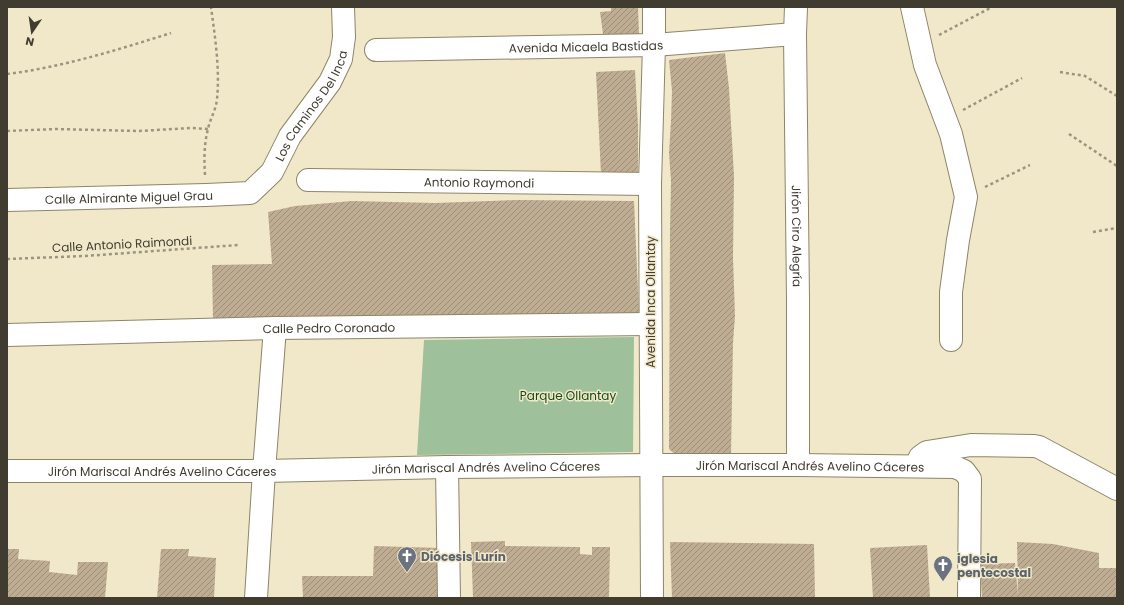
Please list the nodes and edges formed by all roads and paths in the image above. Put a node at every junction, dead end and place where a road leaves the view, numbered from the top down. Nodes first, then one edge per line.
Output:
1 (211, 7) edge
2 (342, 7) edge
3 (654, 7) edge
4 (796, 7) edge
5 (912, 7) edge
6 (992, 7) edge
7 (171, 33) dead end
8 (795, 34) junction
9 (654, 45) junction
10 (921, 46) junction
11 (376, 50) dead end
12 (1060, 72) dead end
13 (7, 74) edge
14 (1022, 78) dead end
15 (1117, 96) edge
16 (946, 120) junction
17 (208, 129) junction
18 (7, 131) edge
19 (1069, 134) dead end
20 (1030, 165) dead end
21 (1117, 166) edge
22 (308, 180) dead end
23 (650, 184) junction
24 (250, 193) joint
25 (206, 195) junction
26 (966, 197) junction
27 (7, 200) edge
28 (1117, 228) edge
29 (1093, 232) dead end
30 (238, 245) dead end
31 (7, 259) edge
32 (650, 324) junction
33 (275, 328) junction
34 (7, 335) edge
35 (951, 340) dead end
36 (651, 465) junction
37 (798, 465) junction
38 (916, 466) junction
39 (447, 467) junction
40 (7, 471) edge
41 (264, 471) junction
42 (1117, 489) edge
43 (256, 598) edge
44 (449, 598) edge
45 (652, 598) edge
46 (969, 598) edge

1 - 17 path
2 - 24 street, Los Caminos Del Inca
3 - 9 street, Avenida Inca Ollantay
4 - 8 street, Jirón Ciro Alegría
5 - 10 street
6 - 10 path
7 - 13 path
8 - 9 street, Avenida Micaela Bastidas
8 - 37 street, Jirón Ciro Alegría
9 - 11 street, Avenida Micaela Bastidas
9 - 23 street, Avenida Inca Ollantay
10 - 16 street
12 - 15 path
14 - 16 path
16 - 26 street
17 - 18 path
17 - 25 path
19 - 21 path
20 - 26 path
22 - 23 street, Antonio Raymondi
23 - 32 street, Avenida Inca Ollantay
24 - 25 street, Calle Almirante Miguel Grau
25 - 27 street, Calle Almirante Miguel Grau
26 - 35 street
28 - 29 path
30 - 31 path, Calle Antonio Raimondi
32 - 33 street, Calle Pedro Coronado
32 - 36 street, Avenida Inca Ollantay
33 - 34 street, Calle Pedro Coronado
33 - 41 street
36 - 37 street, Jirón Mariscal Andrés Avelino Cáceres
36 - 39 street, Jirón Mariscal Andrés Avelino Cáceres
36 - 45 street, Avenida Inca Ollantay
37 - 38 street, Jirón Mariscal Andrés Avelino Cáceres
38 - 42 street
38 - 46 street, Jirón Mariscal Andrés Avelino Cáceres
39 - 41 street, Jirón Mariscal Andrés Avelino Cáceres
39 - 44 street
40 - 41 street, Jirón Mariscal Andrés Avelino Cáceres
41 - 43 street

